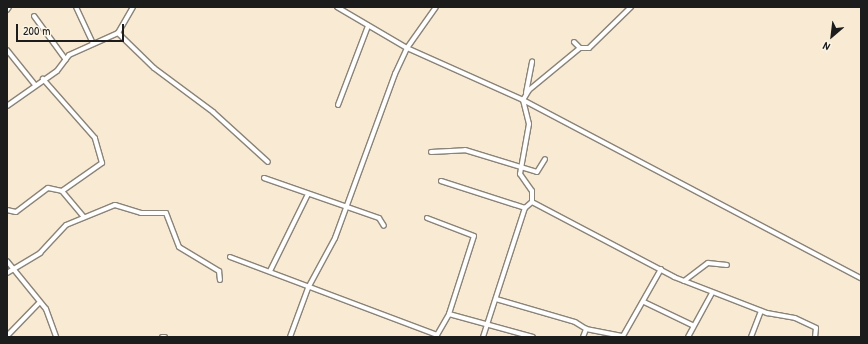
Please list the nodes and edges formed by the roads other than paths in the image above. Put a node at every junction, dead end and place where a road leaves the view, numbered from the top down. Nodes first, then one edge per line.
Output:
1 (9, 7) edge
2 (76, 7) edge
3 (133, 7) edge
4 (337, 7) edge
5 (436, 7) edge
6 (631, 7) edge
7 (7, 10) edge
8 (34, 16) dead end
9 (368, 26) junction
10 (118, 33) junction
11 (574, 42) dead end
12 (93, 43) junction
13 (407, 48) junction
14 (580, 48) junction
15 (7, 50) edge
16 (66, 60) junction
17 (532, 62) dead end
18 (43, 79) junction
19 (35, 85) junction
20 (526, 95) junction
21 (523, 100) junction
22 (338, 105) dead end
23 (7, 106) edge
24 (431, 152) dead end
25 (545, 159) dead end
26 (268, 162) dead end
27 (520, 166) junction
28 (264, 178) dead end
29 (441, 181) dead end
30 (62, 191) junction
31 (308, 194) junction
32 (532, 202) junction
33 (345, 207) junction
34 (525, 208) junction
35 (7, 210) edge
36 (84, 217) junction
37 (426, 218) dead end
38 (384, 226) dead end
39 (230, 257) dead end
40 (7, 261) edge
41 (727, 265) dead end
42 (14, 268) junction
43 (661, 269) junction
44 (270, 271) junction
45 (7, 273) edge
46 (861, 278) edge
47 (220, 280) dead end
48 (684, 281) junction
49 (308, 288) junction
50 (712, 293) junction
51 (496, 299) junction
52 (644, 302) junction
53 (38, 304) junction
54 (761, 311) junction
55 (449, 314) junction
56 (692, 325) junction
57 (486, 327) junction
58 (586, 329) junction
59 (7, 336) edge
60 (436, 336) edge
61 (56, 337) edge
62 (290, 337) edge
63 (483, 337) edge
64 (533, 337) edge
65 (583, 337) edge
66 (688, 337) edge
67 (751, 337) edge
68 (815, 337) edge

1 - 7 street
2 - 12 street
3 - 10 street
4 - 9 street
5 - 13 street
6 - 14 street
8 - 16 street
9 - 13 street
9 - 22 street
10 - 12 street
10 - 26 street
11 - 14 street
12 - 16 street
13 - 21 street
13 - 33 street
14 - 20 street
15 - 19 street
16 - 18 street
17 - 20 street
18 - 19 street
18 - 30 street
19 - 23 street
20 - 21 street
21 - 27 street
21 - 46 street
24 - 27 street
25 - 27 street
27 - 32 street
28 - 31 street
29 - 34 street
30 - 35 street
30 - 36 street
31 - 33 street
31 - 44 street
32 - 34 street
32 - 43 street
33 - 38 street
33 - 49 street
34 - 51 street
36 - 42 street
36 - 47 street
37 - 55 street
39 - 44 street
40 - 42 street
41 - 48 street
42 - 45 street
42 - 53 street
43 - 48 street
43 - 52 street
44 - 49 street
48 - 50 street
49 - 60 street
49 - 62 street
50 - 54 street
50 - 56 street
51 - 57 street
51 - 58 street
52 - 56 street
52 - 58 street
53 - 59 street
53 - 61 street
54 - 67 street
54 - 68 street
55 - 57 street
55 - 60 street
56 - 66 street
57 - 63 street
57 - 64 street
58 - 65 street

